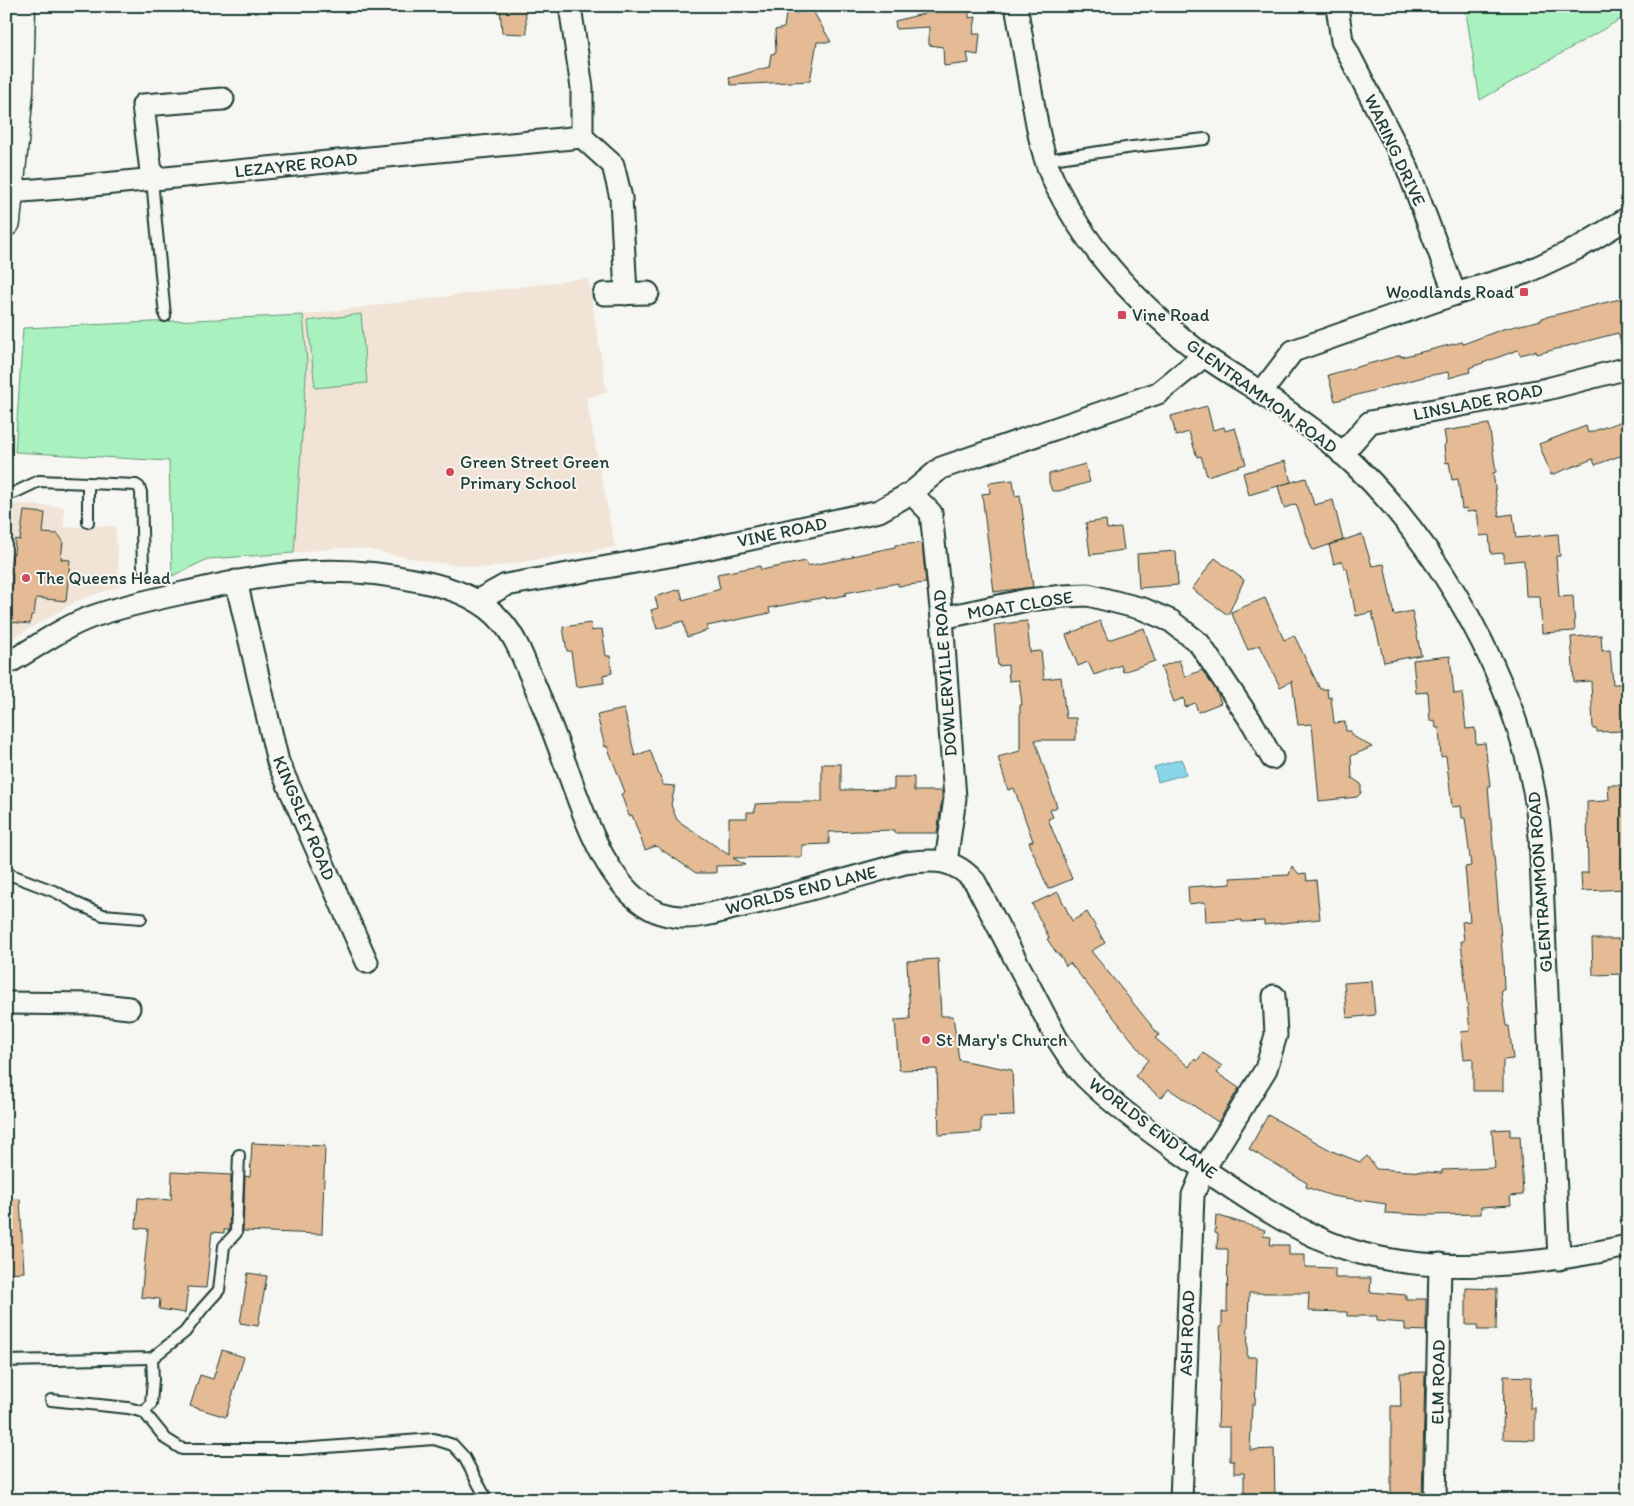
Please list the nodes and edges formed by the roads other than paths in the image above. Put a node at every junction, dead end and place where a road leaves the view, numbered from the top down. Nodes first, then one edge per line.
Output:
1 (570, 6) edge
2 (1016, 6) edge
3 (1336, 6) edge
4 (16, 19) edge
5 (223, 99) dead end
6 (582, 137) junction
7 (1205, 139) dead end
8 (1045, 160) junction
9 (152, 180) junction
10 (10, 192) junction
11 (1628, 218) edge
12 (6, 222) edge
13 (648, 293) dead end
14 (604, 294) dead end
15 (626, 294) junction
16 (1455, 294) junction
17 (165, 316) dead end
18 (1204, 356) junction
19 (1628, 368) edge
20 (1261, 393) junction
21 (1342, 454) junction
22 (88, 483) junction
23 (911, 493) junction
24 (6, 495) edge
25 (88, 522) dead end
26 (143, 568) dead end
27 (236, 581) junction
28 (478, 601) junction
29 (942, 618) junction
30 (6, 664) edge
31 (1272, 758) dead end
32 (946, 862) junction
33 (6, 873) edge
34 (141, 918) dead end
35 (366, 962) dead end
36 (1274, 996) dead end
37 (6, 1003) edge
38 (129, 1008) dead end
39 (239, 1155) dead end
40 (1204, 1169) junction
41 (1628, 1246) edge
42 (1559, 1259) junction
43 (1440, 1264) junction
44 (152, 1358) junction
45 (6, 1361) edge
46 (52, 1400) dead end
47 (144, 1412) junction
48 (487, 1500) edge
49 (1181, 1500) edge
50 (1436, 1500) edge

1 - 6 street
2 - 8 street, GLENTRAMMON ROAD
3 - 16 street, WARING DRIVE
4 - 10 main road
5 - 9 street
6 - 9 street, LEZAYRE ROAD
6 - 15 street
7 - 8 lane
8 - 18 street, GLENTRAMMON ROAD
9 - 10 street, LEZAYRE ROAD
9 - 17 lane
10 - 12 main road
11 - 16 street
13 - 15 street
14 - 15 street
16 - 20 street
18 - 20 street, GLENTRAMMON ROAD
18 - 23 street, VINE ROAD
19 - 21 street, LINSLADE ROAD
20 - 21 street, GLENTRAMMON ROAD
21 - 42 street, GLENTRAMMON ROAD
22 - 24 lane
22 - 25 lane
22 - 26 lane
23 - 28 street, VINE ROAD
23 - 29 street, DOWLERVILLE ROAD
27 - 28 street, WORLDS END LANE
27 - 30 street, WORLDS END LANE
27 - 35 street, KINGSLEY ROAD
28 - 32 street, WORLDS END LANE
29 - 31 street, MOAT CLOSE
29 - 32 street, DOWLERVILLE ROAD
32 - 40 street, WORLDS END LANE
33 - 34 lane
36 - 40 street, ASH ROAD
37 - 38 street
39 - 44 lane
40 - 43 street, WORLDS END LANE
40 - 49 street, ASH ROAD
41 - 42 street, WORLDS END LANE
42 - 43 street, WORLDS END LANE
43 - 50 street, ELM ROAD
44 - 45 lane
44 - 47 lane
46 - 47 lane
47 - 48 lane

